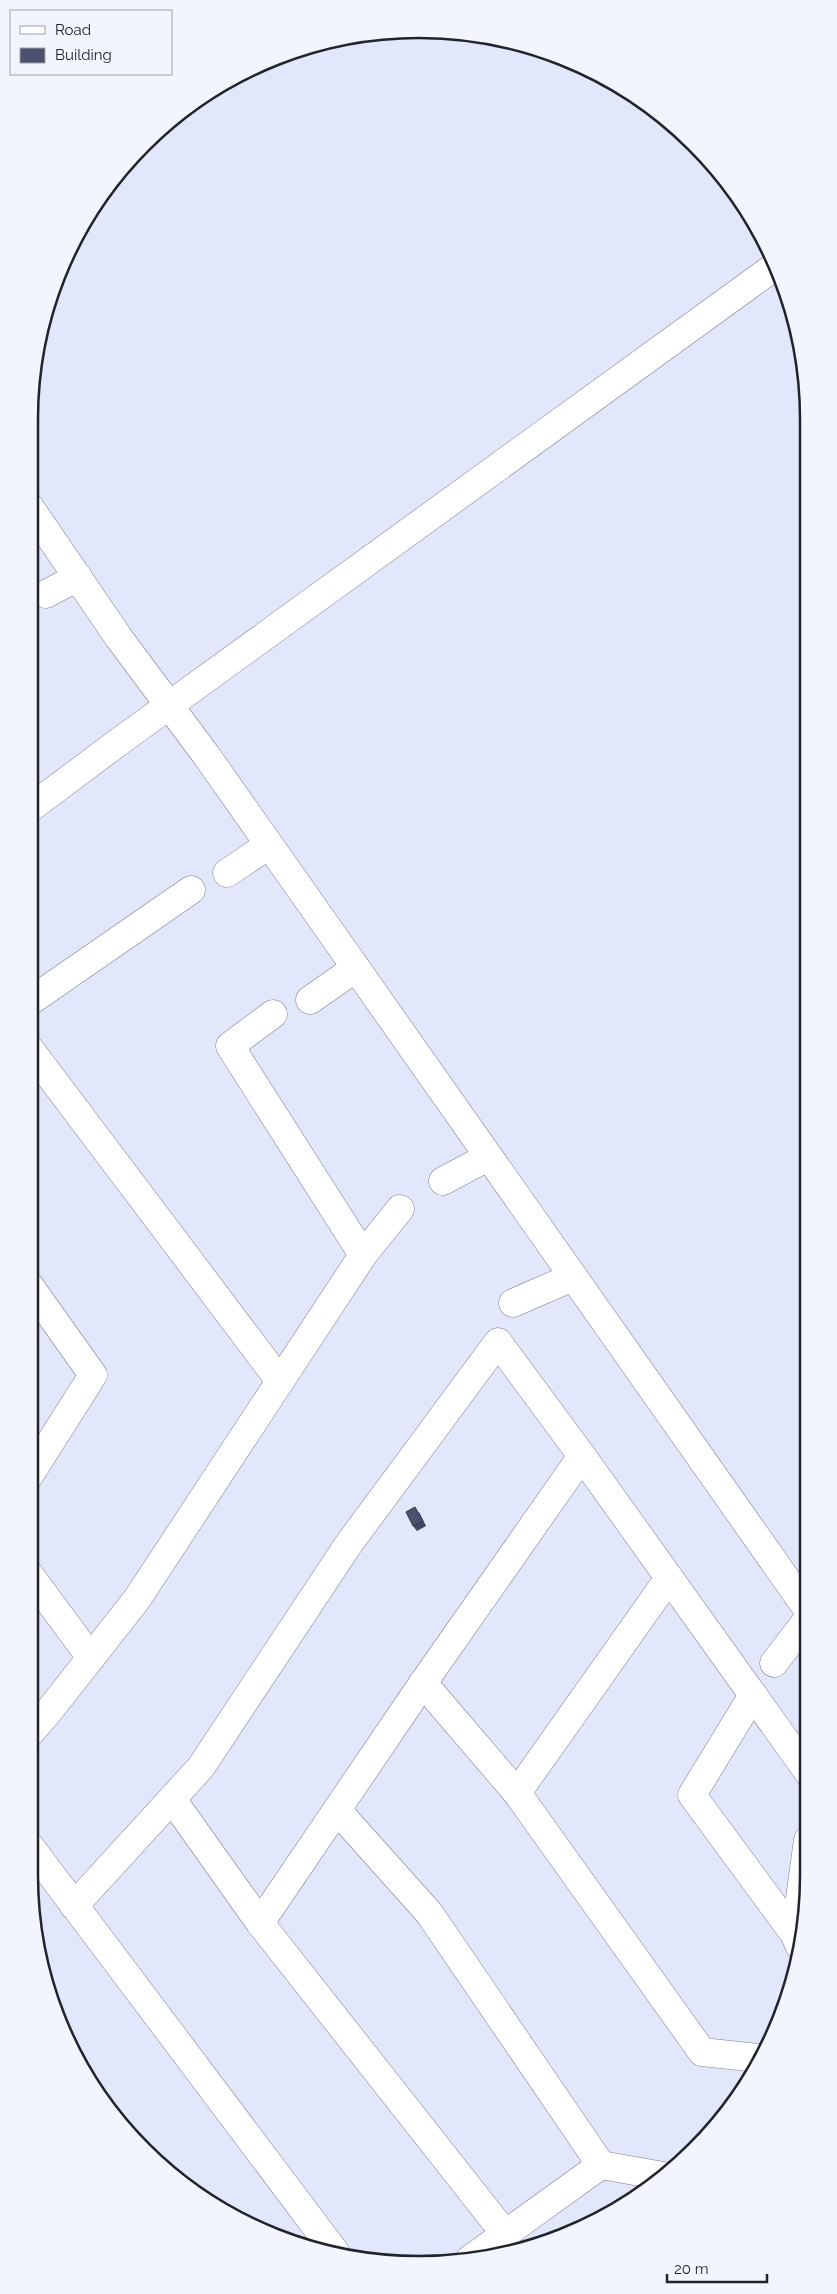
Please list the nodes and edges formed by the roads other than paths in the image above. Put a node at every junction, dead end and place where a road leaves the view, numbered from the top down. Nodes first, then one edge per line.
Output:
1 (769, 271) edge
2 (38, 519) edge
3 (78, 577) junction
4 (46, 594) dead end
5 (38, 803) edge
6 (269, 845) junction
7 (227, 873) dead end
8 (190, 890) dead end
9 (356, 968) junction
10 (38, 996) edge
11 (310, 1000) dead end
12 (273, 1014) dead end
13 (38, 1060) edge
14 (488, 1157) junction
15 (443, 1181) dead end
16 (400, 1209) dead end
17 (363, 1256) junction
18 (573, 1277) junction
19 (38, 1298) edge
20 (513, 1303) dead end
21 (280, 1381) junction
22 (582, 1456) junction
23 (38, 1462) edge
24 (669, 1578) junction
25 (38, 1586) edge
26 (800, 1599) edge
27 (800, 1629) edge
28 (91, 1658) junction
29 (774, 1663) dead end
30 (423, 1683) junction
31 (753, 1696) junction
32 (38, 1723) edge
33 (800, 1761) edge
34 (517, 1793) junction
35 (172, 1799) junction
36 (337, 1810) junction
37 (38, 1857) edge
38 (74, 1906) junction
39 (260, 1923) junction
40 (794, 1936) edge
41 (753, 2057) edge
42 (601, 2165) junction
43 (654, 2174) edge
44 (506, 2235) junction
45 (331, 2246) edge
46 (483, 2251) edge

1 - 5 street
2 - 3 street
3 - 4 street
3 - 6 street
6 - 7 street
6 - 9 street
8 - 10 street
9 - 11 street
9 - 14 street
12 - 17 street
13 - 21 street
14 - 15 street
14 - 18 street
16 - 17 street
17 - 21 street
18 - 20 street
18 - 26 street
19 - 23 street
21 - 28 street
22 - 24 street
22 - 30 street
22 - 35 street
24 - 31 street
24 - 34 street
25 - 28 street
27 - 29 street
28 - 32 street
30 - 34 street
30 - 36 street
31 - 33 street
31 - 40 street
34 - 41 street
35 - 38 street
35 - 39 street
36 - 39 street
36 - 42 street
37 - 38 street
38 - 45 street
39 - 44 street
42 - 43 street
42 - 44 street
44 - 46 street

